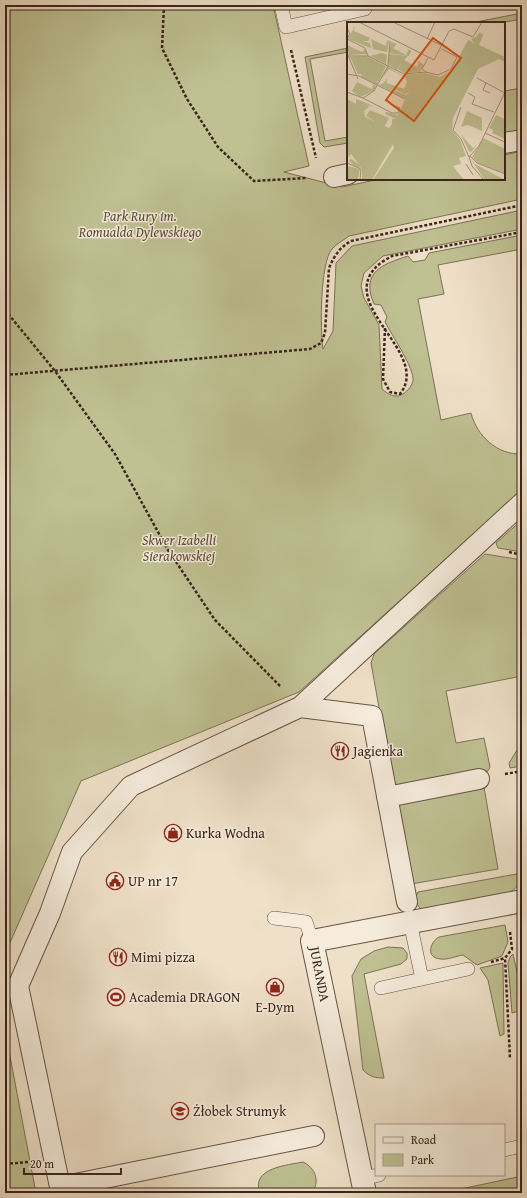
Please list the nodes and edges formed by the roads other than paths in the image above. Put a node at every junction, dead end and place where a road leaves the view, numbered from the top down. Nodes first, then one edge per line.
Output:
1 (282, 5) edge
2 (365, 9) dead end
3 (522, 140) edge
4 (505, 143) edge
5 (522, 503) edge
6 (300, 707) junction
7 (479, 779) dead end
8 (387, 797) junction
9 (513, 903) edge
10 (408, 912) junction
11 (274, 918) dead end
12 (312, 941) junction
13 (468, 969) dead end
14 (422, 978) junction
15 (381, 988) dead end
16 (314, 1136) dead end
17 (522, 1146) edge
18 (505, 1150) edge
19 (369, 1182) edge
20 (63, 1190) edge

1 - 2 lane
3 - 4 street
5 - 6 street
6 - 8 street
6 - 20 street
7 - 8 street
8 - 10 street
9 - 10 street, JURANDA
10 - 12 street, JURANDA
10 - 14 lane
11 - 12 lane
12 - 19 street, JURANDA
13 - 14 lane
14 - 15 lane
16 - 20 street
17 - 18 lane

